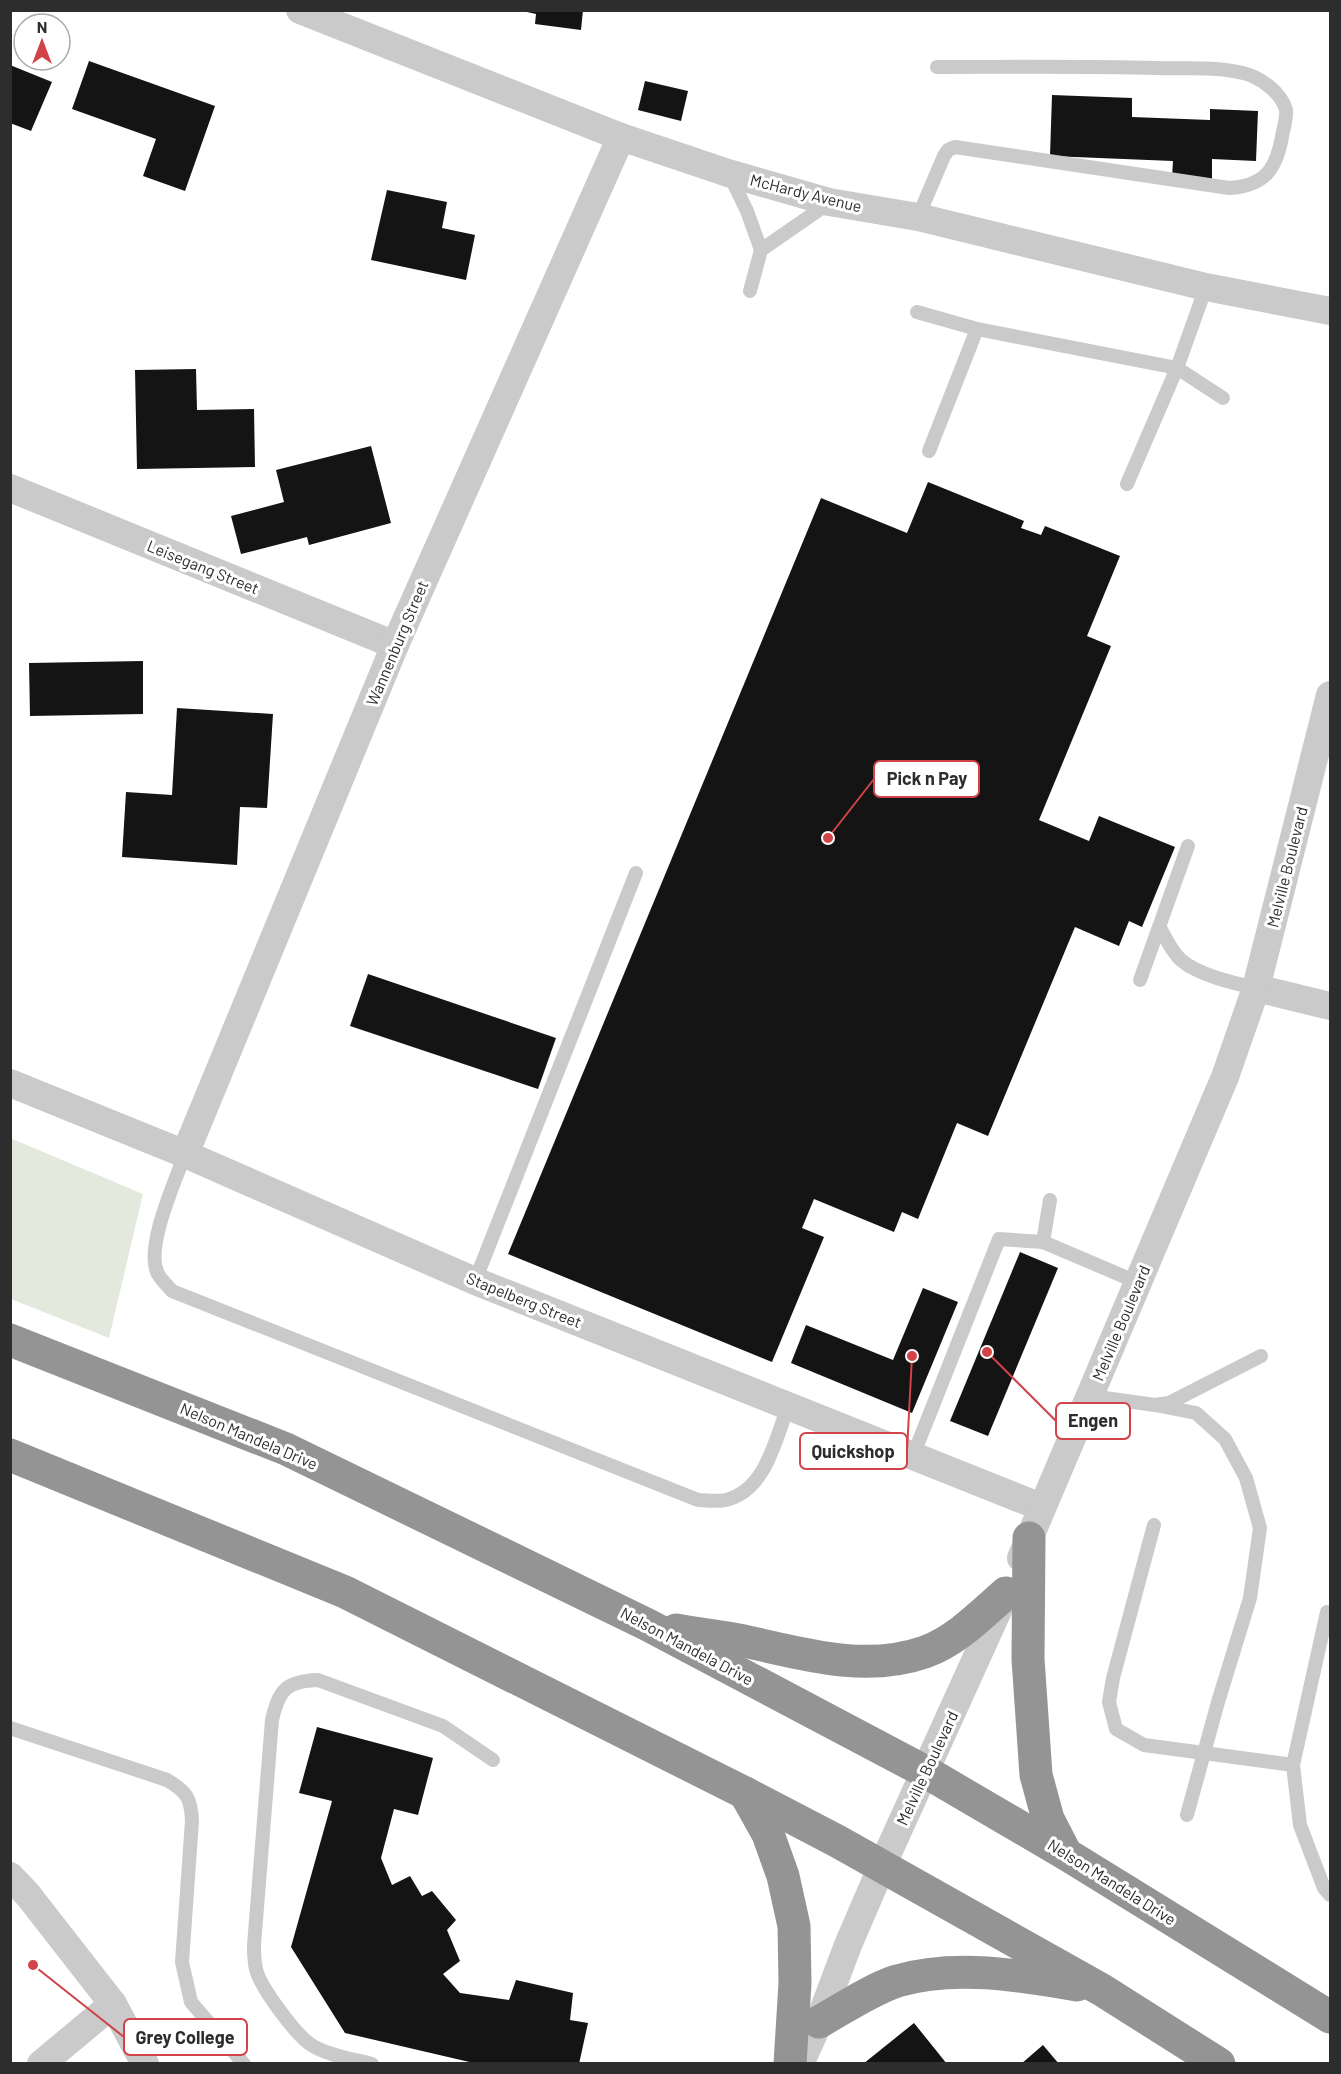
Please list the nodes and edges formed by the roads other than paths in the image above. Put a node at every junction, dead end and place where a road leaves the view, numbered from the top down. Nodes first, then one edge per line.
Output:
1 (300, 10) edge
2 (937, 67) dead end
3 (621, 137) junction
4 (728, 173) junction
5 (830, 202) junction
6 (918, 217) junction
7 (761, 250) junction
8 (1206, 287) junction
9 (750, 291) dead end
10 (1330, 311) edge
11 (917, 312) dead end
12 (977, 328) junction
13 (1177, 368) junction
14 (1223, 398) dead end
15 (929, 451) dead end
16 (1127, 484) dead end
17 (10, 488) edge
18 (395, 645) junction
19 (1330, 695) edge
20 (1188, 846) dead end
21 (636, 873) dead end
22 (1160, 928) junction
23 (1140, 980) dead end
24 (1256, 988) junction
25 (1330, 1006) edge
26 (10, 1083) edge
27 (185, 1154) junction
28 (1050, 1200) dead end
29 (1043, 1242) junction
30 (475, 1281) junction
31 (1137, 1282) junction
32 (10, 1340) edge
33 (1261, 1356) dead end
34 (1090, 1396) junction
35 (1155, 1405) junction
36 (788, 1407) junction
37 (10, 1455) edge
38 (913, 1456) junction
39 (1041, 1507) junction
40 (1154, 1525) dead end
41 (1029, 1538) junction
42 (1006, 1593) junction
43 (1327, 1612) dead end
44 (648, 1625) junction
45 (10, 1728) edge
46 (1204, 1754) junction
47 (493, 1760) dead end
48 (1293, 1765) junction
49 (926, 1772) junction
50 (745, 1792) junction
51 (1187, 1815) dead end
52 (1066, 1854) junction
53 (882, 1866) junction
54 (10, 1876) edge
55 (1330, 1895) edge
56 (1102, 1990) junction
57 (113, 2004) junction
58 (1330, 2017) edge
59 (819, 2022) junction
60 (41, 2064) edge
61 (145, 2064) edge
62 (244, 2064) edge
63 (372, 2064) edge
64 (790, 2064) edge
65 (800, 2064) edge
66 (1219, 2064) edge

1 - 3 street, McHardy Avenue
2 - 6 lane
3 - 4 street, McHardy Avenue
3 - 18 street, Wannenburg Street
4 - 5 street, McHardy Avenue
4 - 7 lane
5 - 6 street, McHardy Avenue
5 - 7 lane
6 - 8 street, McHardy Avenue
7 - 9 lane
8 - 10 street, McHardy Avenue
8 - 13 lane
11 - 12 lane
12 - 13 lane
12 - 15 lane
13 - 14 lane
13 - 16 lane
17 - 18 street, Leisegang Street
18 - 27 street, Wannenburg Street
19 - 24 street, Melville Boulevard
20 - 22 lane
21 - 30 lane
22 - 23 lane
22 - 24 lane
24 - 25 street
24 - 31 street, Melville Boulevard
26 - 27 street, Stapelberg Street
27 - 30 street, Stapelberg Street
27 - 36 lane
28 - 29 lane
29 - 31 lane
29 - 38 lane
30 - 36 street, Stapelberg Street
31 - 34 street, Melville Boulevard
32 - 44 highway, Nelson Mandela Drive
33 - 35 lane
34 - 35 lane
34 - 39 street, Melville Boulevard
35 - 46 lane
36 - 38 street, Stapelberg Street
37 - 50 highway
38 - 39 street, Stapelberg Street
39 - 41 street, Melville Boulevard
40 - 46 lane
41 - 42 street, Melville Boulevard
41 - 52 highway
42 - 44 highway
42 - 49 street, Melville Boulevard
43 - 48 lane
44 - 49 highway, Nelson Mandela Drive
45 - 62 lane
46 - 48 lane
46 - 51 lane
47 - 63 lane
48 - 55 lane
49 - 52 highway, Nelson Mandela Drive
49 - 53 street, Melville Boulevard
50 - 53 highway
50 - 64 highway
52 - 58 highway, Nelson Mandela Drive
53 - 56 highway
53 - 59 street, Melville Boulevard
54 - 57 street
56 - 59 highway
56 - 66 highway
57 - 60 street
57 - 61 street
59 - 65 street, Melville Boulevard

